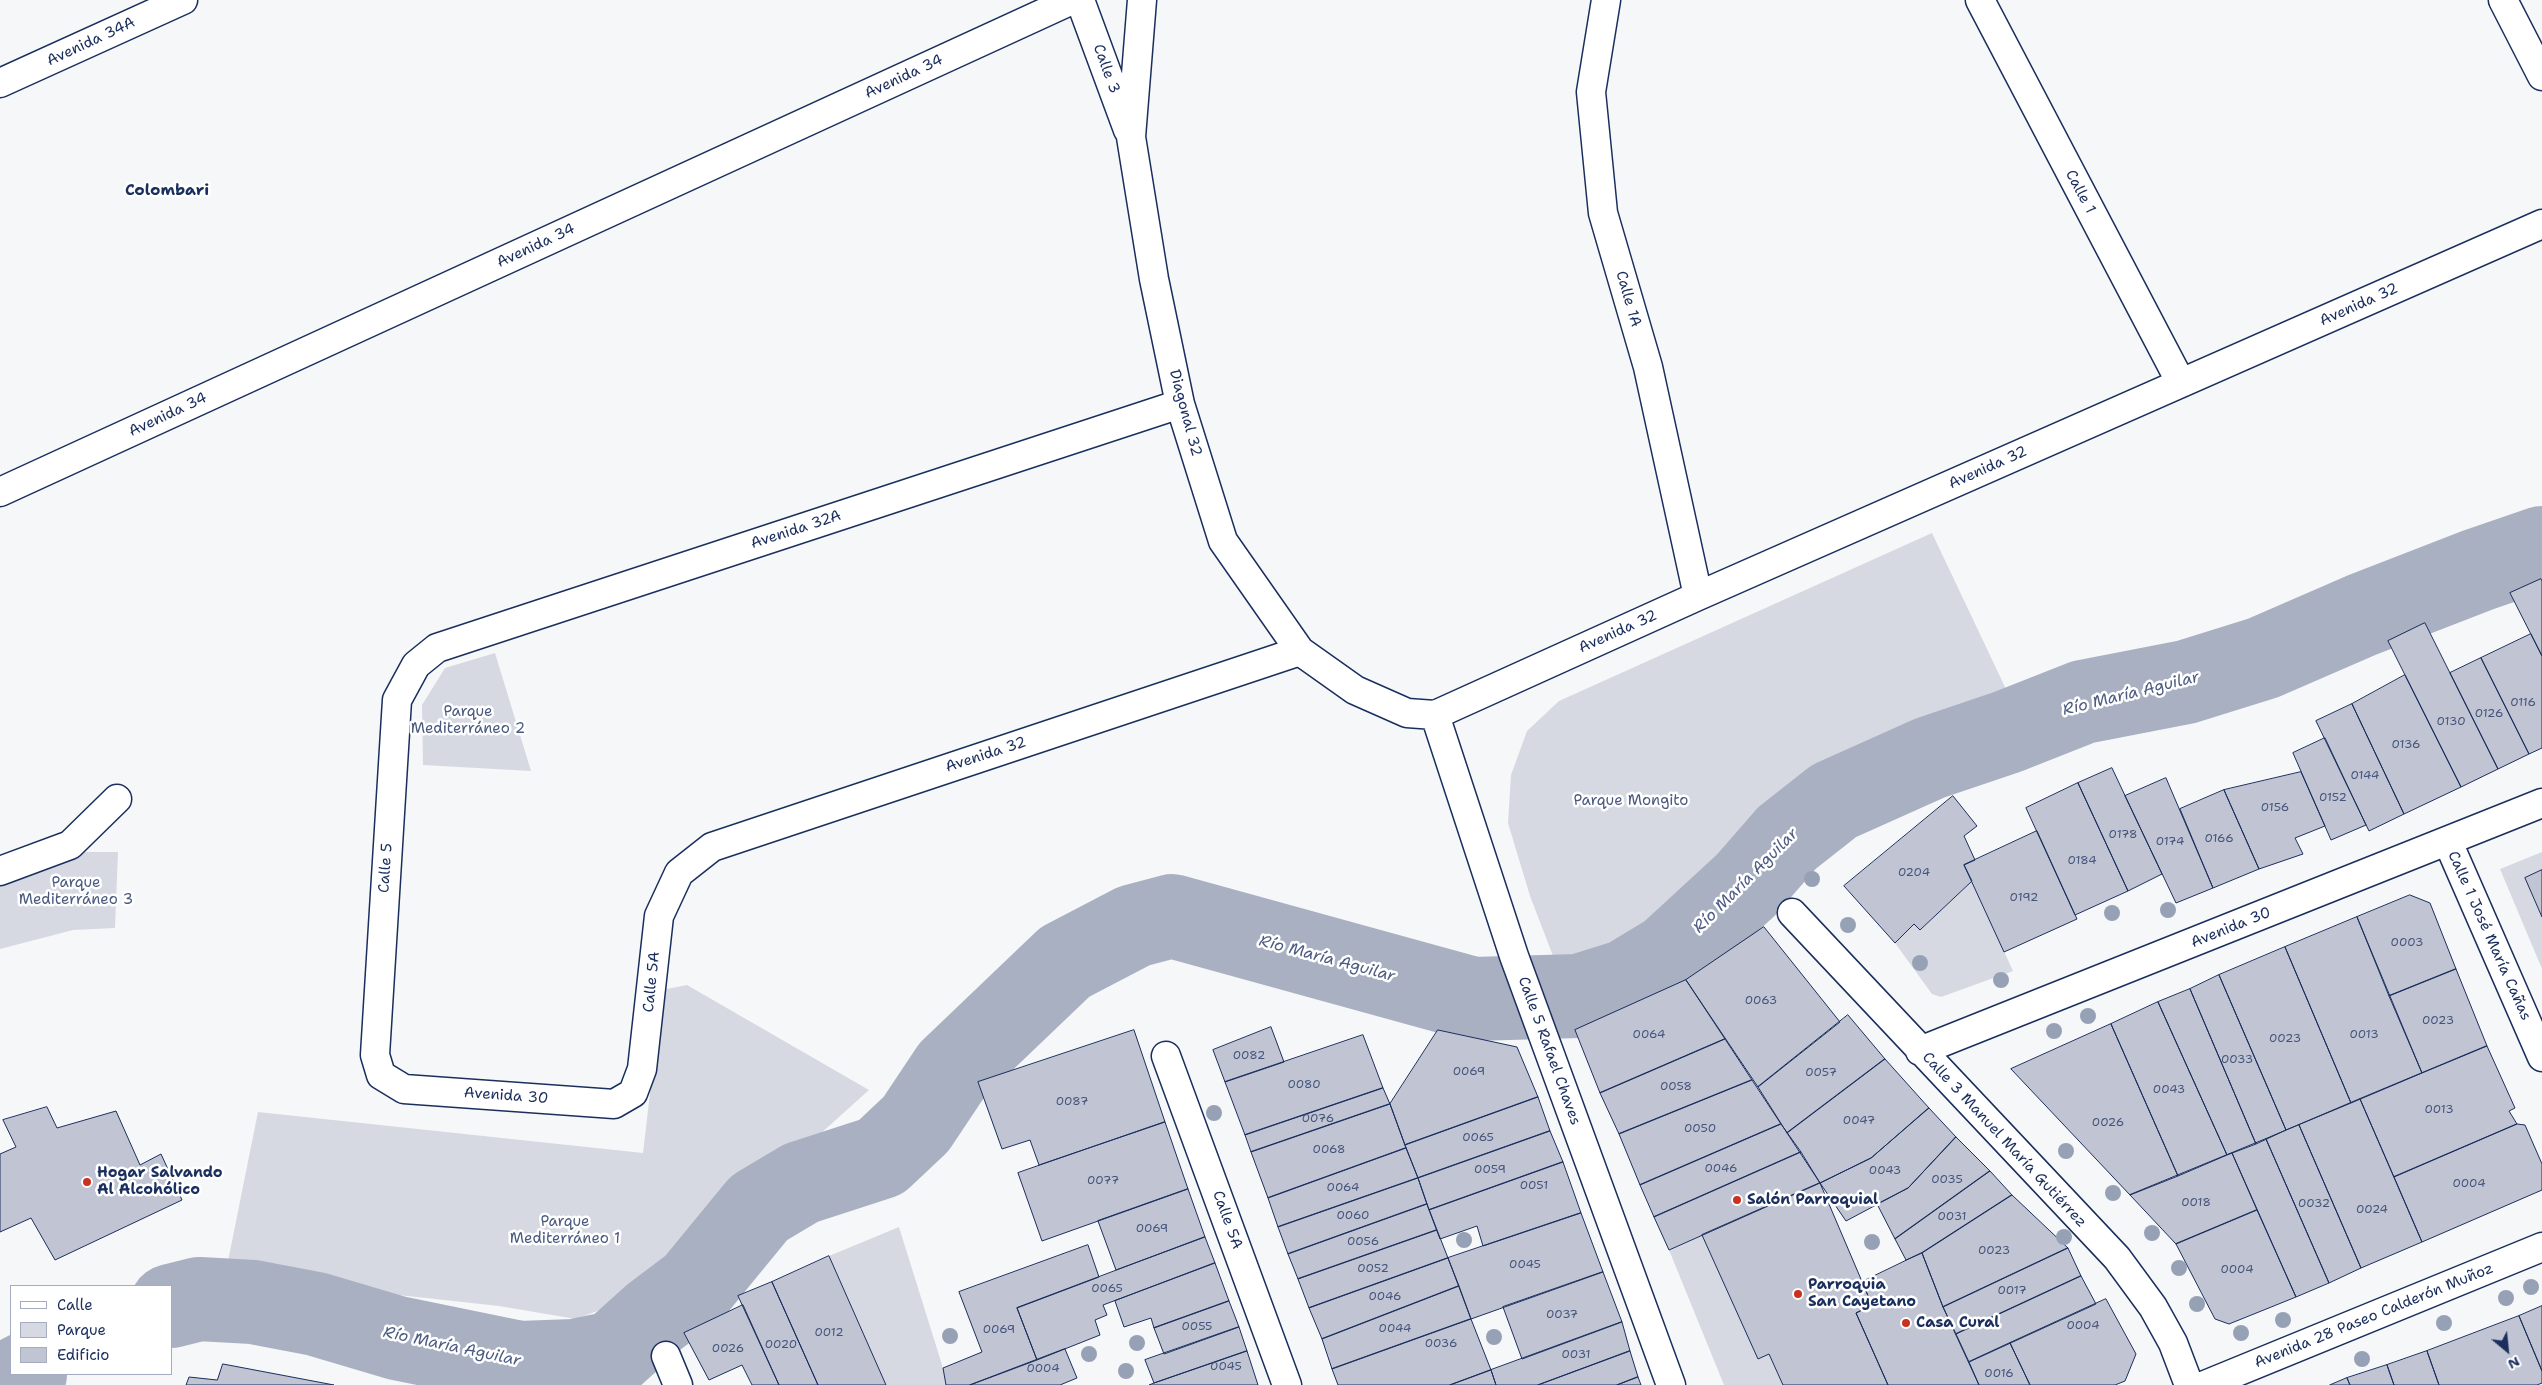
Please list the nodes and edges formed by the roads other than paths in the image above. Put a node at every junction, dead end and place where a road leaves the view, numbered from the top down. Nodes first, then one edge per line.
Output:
1 (183, 0) edge
2 (1072, 0) edge
3 (1080, 0) edge
4 (1142, 0) edge
5 (1606, 0) edge
6 (1980, 0) edge
7 (2503, 0) edge
8 (2542, 76) edge
9 (0, 83) edge
10 (1131, 137) junction
11 (2542, 224) edge
12 (2181, 383) junction
13 (1180, 404) junction
14 (0, 492) edge
15 (1698, 596) junction
16 (1300, 651) junction
17 (416, 665) joint
18 (1435, 714) junction
19 (117, 799) dead end
20 (2542, 803) edge
21 (2448, 842) junction
22 (0, 871) edge
23 (679, 873) joint
24 (1792, 913) dead end
25 (1920, 1051) junction
26 (1166, 1056) dead end
27 (2542, 1057) edge
28 (381, 1075) joint
29 (632, 1093) joint
30 (2542, 1247) edge
31 (666, 1356) dead end
32 (678, 1385) edge
33 (1287, 1385) edge
34 (1671, 1385) edge
35 (2189, 1385) edge
36 (2205, 1385) edge

1 - 9 street, Avenida 34A
2 - 14 street, Avenida 34
3 - 10 street, Calle 3
4 - 10 street, Diagonal 32
5 - 15 street, Calle 1A
6 - 12 street, Calle 1
7 - 8 street
10 - 13 street, Diagonal 32
11 - 12 street, Avenida 32
12 - 15 street, Avenida 32
13 - 16 street, Diagonal 32
13 - 17 street, Avenida 32A
15 - 18 street, Avenida 32
16 - 18 street, Diagonal 32
16 - 23 street, Avenida 32
17 - 28 street, Calle 5
18 - 34 street, Calle 5 Rafael Chaves
19 - 22 street
20 - 21 street, Avenida 30
21 - 25 street, Avenida 30
21 - 27 street, Calle 1 José María Cañas
23 - 29 street, Calle 5A
24 - 25 street, Calle 3 Manuel María Gutiérrez
25 - 35 street, Calle 3 Manuel María Gutiérrez
26 - 33 street, Calle 5A
28 - 29 street, Avenida 30
30 - 36 street, Avenida 28 Paseo Calderón Muñoz
31 - 32 street

